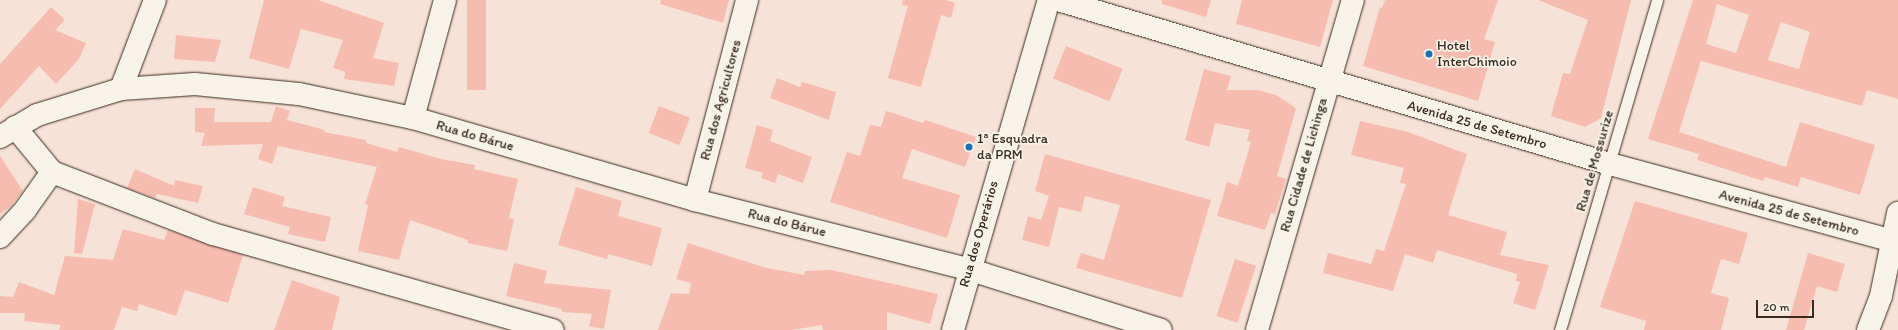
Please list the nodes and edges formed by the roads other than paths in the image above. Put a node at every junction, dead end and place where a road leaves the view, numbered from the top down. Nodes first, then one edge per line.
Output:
1 (155, 0) edge
2 (747, 0) edge
3 (1049, 0) edge
4 (1058, 0) edge
5 (1353, 0) edge
6 (1657, 0) edge
7 (441, 1) edge
8 (1328, 82) junction
9 (121, 89) junction
10 (413, 118) junction
11 (8, 132) edge
12 (1610, 164) junction
13 (52, 172) junction
14 (695, 200) junction
15 (1898, 213) edge
16 (0, 237) edge
17 (1894, 241) edge
18 (968, 269) junction
19 (553, 330) edge
20 (953, 330) edge
21 (1162, 330) edge
22 (1257, 330) edge
23 (1560, 330) edge
24 (1868, 330) edge

1 - 9 street
2 - 14 street, Rua dos Agricultores
3 - 18 street, Rua dos Operários
4 - 8 street, Avenida 25 de Setembro
5 - 8 street, Rua Cidade de Lichinga
6 - 12 lane, Rua de Mossurize
7 - 10 street
8 - 12 street, Avenida 25 de Setembro
8 - 22 street, Rua Cidade de Lichinga
9 - 10 street, Rua do Bárue
9 - 11 street, Rua do Bárue
10 - 14 street, Rua do Bárue
11 - 13 street
12 - 17 street, Avenida 25 de Setembro
12 - 23 lane, Rua de Mossurize
13 - 16 street
13 - 19 street
14 - 18 street, Rua do Bárue
15 - 17 street
17 - 24 street
18 - 20 street, Rua dos Operários
18 - 21 street, Rua do Bárue

